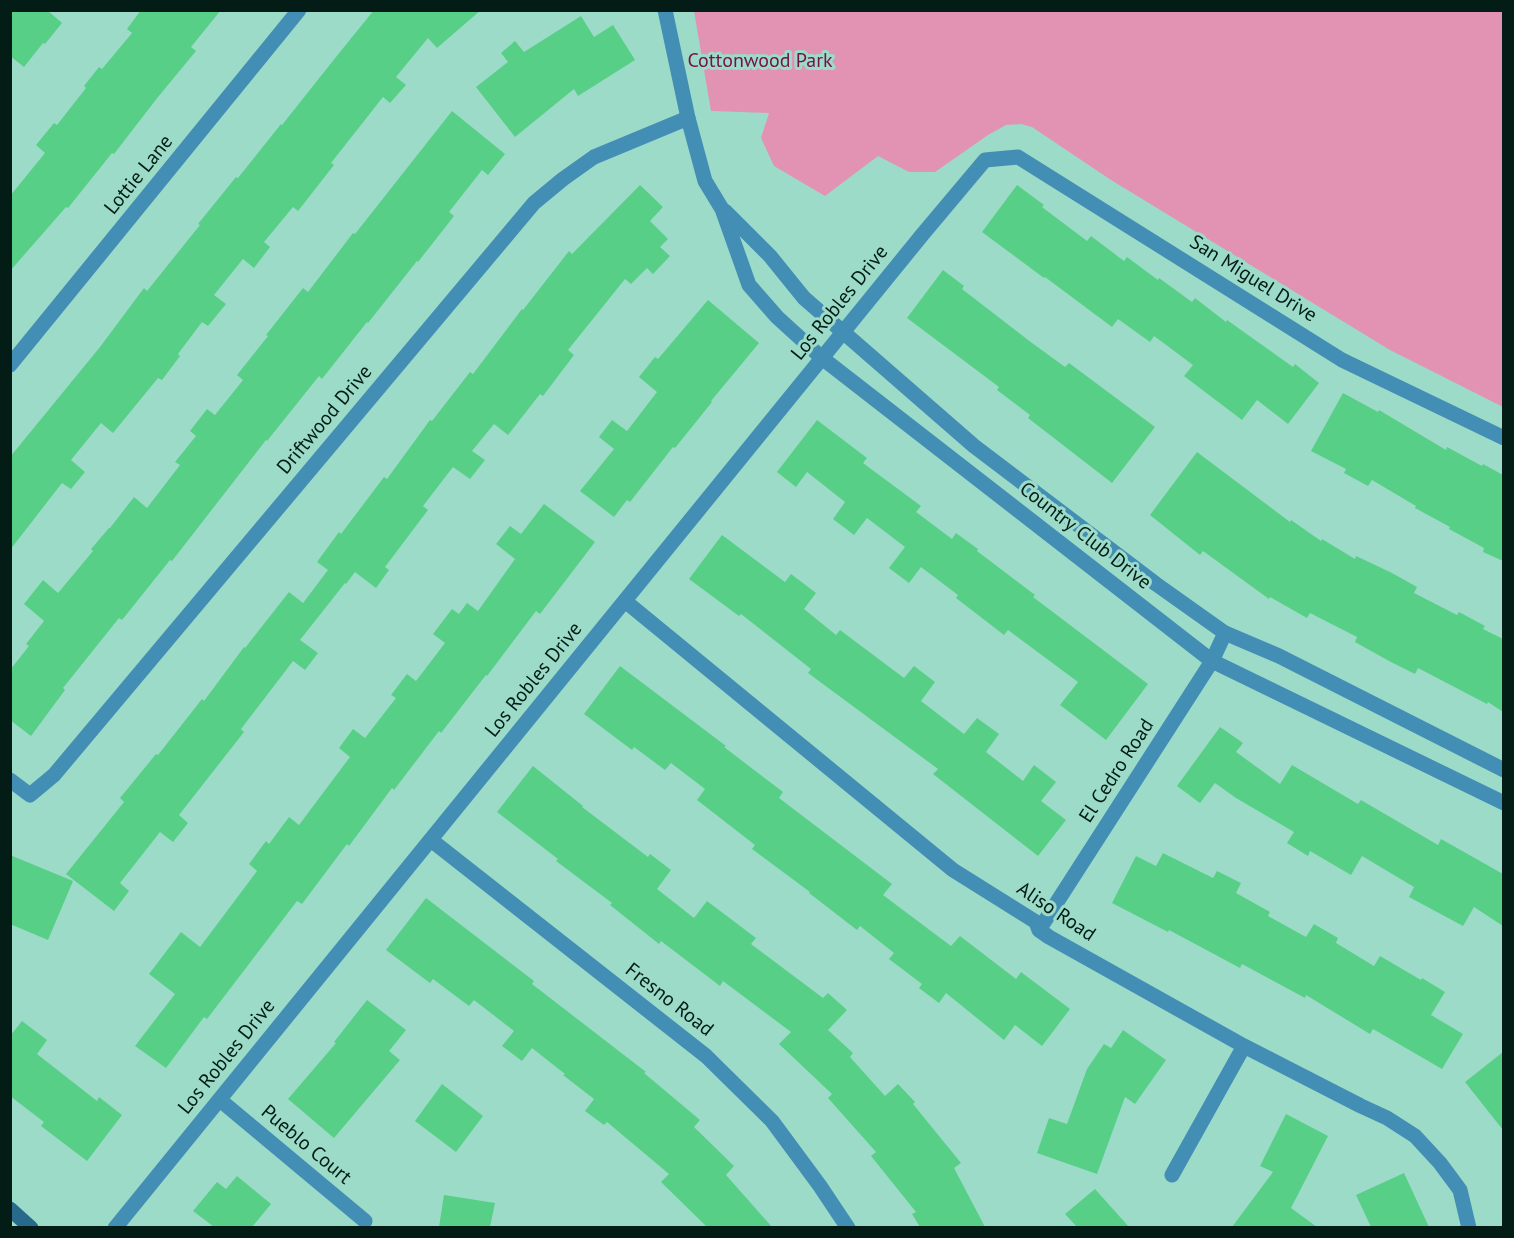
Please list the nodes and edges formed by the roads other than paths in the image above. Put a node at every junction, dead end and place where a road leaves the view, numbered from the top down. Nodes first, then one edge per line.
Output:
1 (299, 10) edge
2 (665, 10) edge
3 (688, 118) junction
4 (985, 160) joint
5 (722, 209) junction
6 (844, 332) junction
7 (822, 358) junction
8 (10, 365) edge
9 (1503, 438) edge
10 (625, 601) junction
11 (1225, 633) junction
12 (1212, 661) junction
13 (1503, 770) edge
14 (10, 780) edge
15 (1503, 803) edge
16 (431, 840) junction
17 (1039, 930) junction
18 (1244, 1046) junction
19 (220, 1100) junction
20 (1172, 1175) dead end
21 (10, 1209) edge
22 (365, 1221) dead end
23 (31, 1227) edge
24 (115, 1227) edge
25 (848, 1227) edge
26 (1469, 1227) edge

1 - 8 street, Lottie Lane
2 - 3 street, Country Club Drive
3 - 5 street, Country Club Drive
3 - 14 street, Driftwood Drive
4 - 6 street, Los Robles Drive
4 - 9 street, San Miguel Drive
5 - 6 street, Country Club Drive
5 - 7 street, Country Club Drive
6 - 7 street, Los Robles Drive
6 - 11 street, Country Club Drive
7 - 10 street, Los Robles Drive
7 - 12 street, Country Club Drive
10 - 16 street, Los Robles Drive
10 - 17 street, Aliso Road
11 - 12 street, El Cedro Road
11 - 13 street, Country Club Drive
12 - 15 street, Country Club Drive
12 - 17 street, El Cedro Road
16 - 19 street, Los Robles Drive
16 - 25 street, Fresno Road
17 - 18 street, Aliso Road
18 - 20 street
18 - 26 street, Aliso Road
19 - 22 street, Pueblo Court
19 - 24 street, Los Robles Drive
21 - 23 main road

